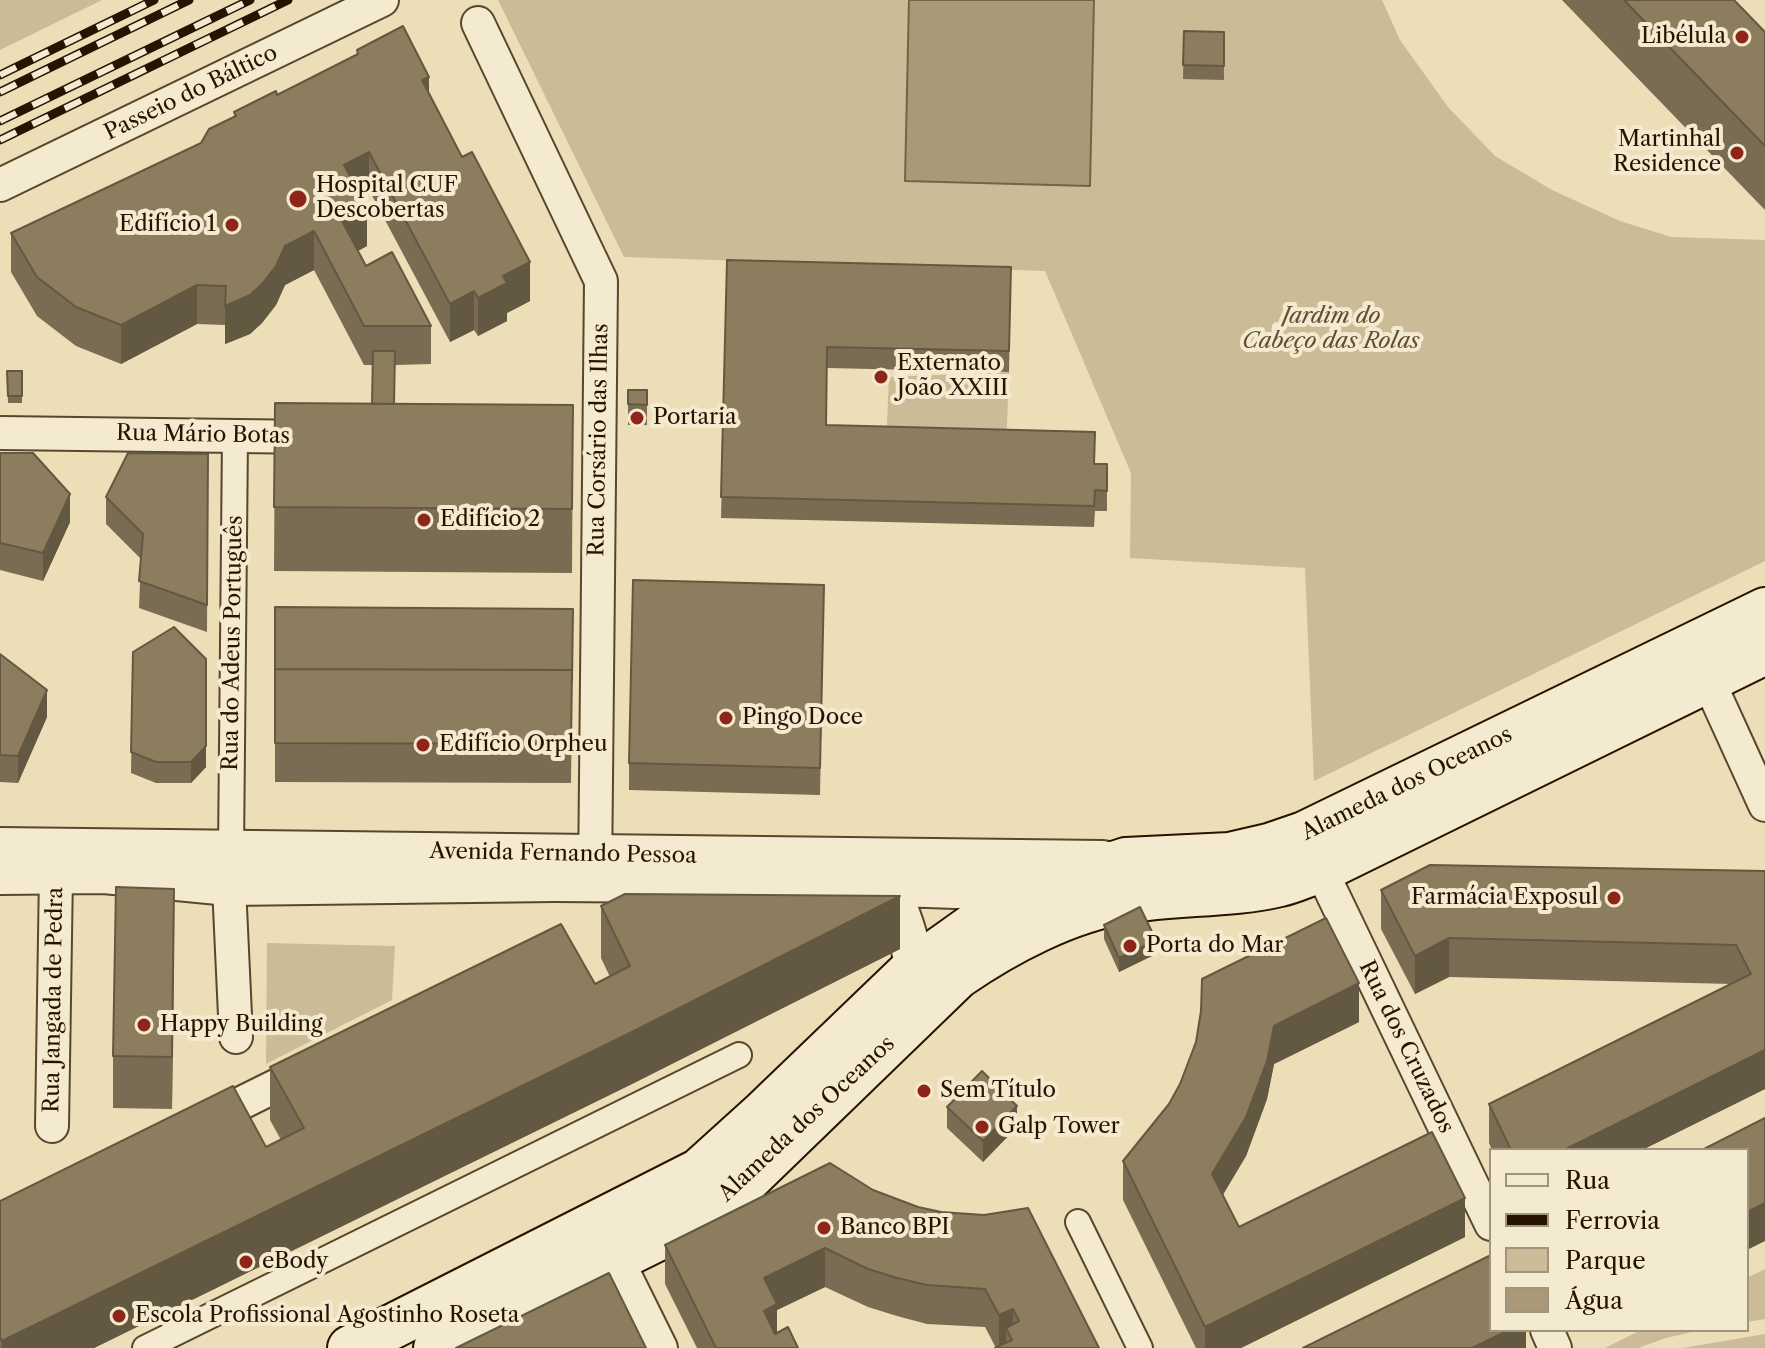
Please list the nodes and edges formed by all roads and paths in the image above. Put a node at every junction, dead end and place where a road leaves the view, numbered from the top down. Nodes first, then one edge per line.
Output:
1 (382, 0) edge
2 (478, 23) dead end
3 (0, 185) edge
4 (0, 433) edge
5 (235, 436) junction
6 (347, 437) edge
7 (1765, 610) edge
8 (1726, 630) junction
9 (1765, 652) edge
10 (1708, 680) junction
11 (1765, 805) edge
12 (0, 847) edge
13 (230, 868) junction
14 (595, 869) junction
15 (1321, 870) junction
16 (56, 874) junction
17 (0, 875) edge
18 (1125, 881) junction
19 (887, 886) junction
20 (1027, 894) junction
21 (914, 968) junction
22 (236, 1037) dead end
23 (739, 1055) dead end
24 (336, 1056) edge
25 (52, 1126) dead end
26 (174, 1137) edge
27 (1489, 1220) edge
28 (1078, 1222) dead end
29 (617, 1259) junction
30 (145, 1348) edge
31 (350, 1348) edge
32 (436, 1348) edge
33 (661, 1348) edge
34 (1140, 1348) edge

1 - 3 street, Passeio do Báltico
2 - 14 street, Rua Corsário das Ilhas
4 - 5 street, Rua Mário Botas
5 - 6 street, Rua Mário Botas
5 - 13 street, Rua do Adeus Português
7 - 8 main road, Alameda dos Oceanos
8 - 10 main road
8 - 18 main road, Alameda dos Oceanos
9 - 10 main road, Alameda dos Oceanos
10 - 11 street
10 - 15 main road, Alameda dos Oceanos
12 - 13 street, Avenida Fernando Pessoa
13 - 14 street, Avenida Fernando Pessoa
13 - 16 street, Avenida Fernando Pessoa
13 - 22 street, Rua do Adeus Português
14 - 19 street, Avenida Fernando Pessoa
14 - 20 street, Avenida Fernando Pessoa
15 - 18 main road, Alameda dos Oceanos
15 - 27 street, Rua dos Cruzados
16 - 17 street, Avenida Fernando Pessoa
16 - 25 street, Rua Jangada de Pedra
18 - 20 main road, Alameda dos Oceanos
19 - 20 street, Avenida Fernando Pessoa
19 - 21 street
20 - 21 main road, Alameda dos Oceanos
20 - 29 main road, Alameda dos Oceanos
21 - 31 main road, Alameda dos Oceanos
23 - 30 street
24 - 26 street
28 - 34 street
29 - 32 main road, Alameda dos Oceanos
29 - 33 street

